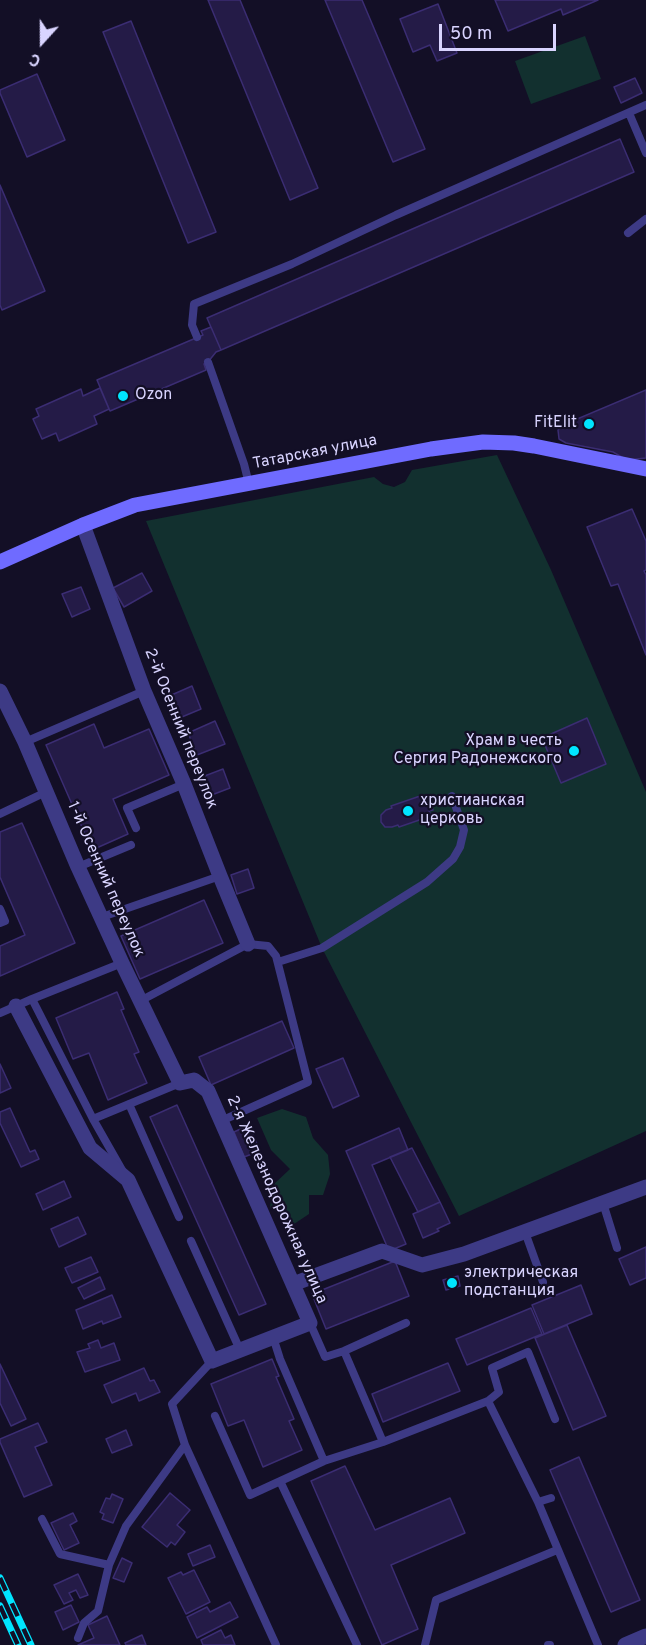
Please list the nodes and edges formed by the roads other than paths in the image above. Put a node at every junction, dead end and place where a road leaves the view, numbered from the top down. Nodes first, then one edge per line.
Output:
1 (646, 105) edge
2 (629, 113) junction
3 (646, 153) edge
4 (646, 219) edge
5 (627, 233) dead end
6 (197, 337) dead end
7 (208, 362) dead end
8 (646, 469) edge
9 (249, 483) junction
10 (83, 525) junction
11 (0, 562) edge
12 (0, 691) edge
13 (144, 692) junction
14 (25, 742) junction
15 (184, 784) junction
16 (46, 792) junction
17 (452, 796) dead end
18 (0, 814) edge
19 (136, 828) dead end
20 (131, 845) dead end
21 (78, 867) junction
22 (220, 876) junction
23 (0, 909) edge
24 (102, 918) junction
25 (0, 923) edge
26 (248, 944) junction
27 (278, 962) junction
28 (122, 963) junction
29 (32, 999) junction
30 (140, 1001) junction
31 (16, 1006) junction
32 (0, 1013) edge
33 (180, 1083) junction
34 (129, 1104) junction
35 (93, 1119) junction
36 (221, 1121) junction
37 (128, 1180) junction
38 (646, 1187) edge
39 (603, 1203) junction
40 (179, 1217) dead end
41 (525, 1232) junction
42 (191, 1241) dead end
43 (617, 1248) dead end
44 (543, 1282) dead end
45 (293, 1284) junction
46 (310, 1323) junction
47 (406, 1323) dead end
48 (273, 1337) junction
49 (240, 1350) junction
50 (344, 1351) junction
51 (212, 1361) junction
52 (488, 1401) junction
53 (215, 1416) dead end
54 (555, 1419) dead end
55 (383, 1442) junction
56 (185, 1445) junction
57 (324, 1461) junction
58 (280, 1481) junction
59 (551, 1498) dead end
60 (538, 1502) junction
61 (42, 1519) dead end
62 (557, 1550) junction
63 (109, 1565) junction
64 (646, 1636) edge
65 (78, 1638) dead end
66 (276, 1645) edge
67 (357, 1645) edge
68 (425, 1645) edge
69 (598, 1645) edge
70 (625, 1645) edge

1 - 2 lane
2 - 3 lane
2 - 6 lane
4 - 5 lane
7 - 9 lane
8 - 9 street, Татарская улица
9 - 10 street, Татарская улица
10 - 11 street, Татарская улица
10 - 13 street, 2-й Осенний переулок
12 - 14 street, 1-й Осенний переулок
13 - 14 lane
13 - 15 street, 2-й Осенний переулок
14 - 16 street, 1-й Осенний переулок
15 - 19 lane
15 - 22 street, 2-й Осенний переулок
16 - 18 lane
16 - 21 street, 1-й Осенний переулок
17 - 27 lane
20 - 21 lane
21 - 24 street, 1-й Осенний переулок
22 - 24 lane
22 - 26 street, 2-й Осенний переулок
23 - 25 lane
24 - 28 street, 1-й Осенний переулок
26 - 27 lane
26 - 30 lane
27 - 36 lane
28 - 29 lane
28 - 30 street, 1-й Осенний переулок
29 - 31 lane
29 - 35 lane
30 - 33 street, 1-й Осенний переулок
31 - 32 lane
31 - 37 street
33 - 34 lane
33 - 36 street, 2-я Железнодорожная улица
34 - 35 lane
34 - 40 lane
35 - 37 lane
36 - 45 street, 2-я Железнодорожная улица
37 - 51 street
38 - 39 street
39 - 41 street
39 - 43 lane
41 - 44 lane
41 - 45 street
42 - 49 lane
45 - 46 street, 2-я Железнодорожная улица
46 - 48 street, 2-я Железнодорожная улица
46 - 50 lane
47 - 50 lane
48 - 49 street, 2-я Железнодорожная улица
48 - 57 lane
49 - 51 street, 2-я Железнодорожная улица
50 - 55 lane
51 - 56 lane, 2-я Железнодорожная улица
52 - 54 lane
52 - 55 lane
52 - 60 lane
53 - 58 lane
55 - 57 lane
56 - 63 lane
56 - 66 lane, 2-я Железнодорожная улица
57 - 58 lane
58 - 67 lane
59 - 60 lane
60 - 62 lane
61 - 63 lane
62 - 68 lane
62 - 69 lane
63 - 65 lane
64 - 70 street

